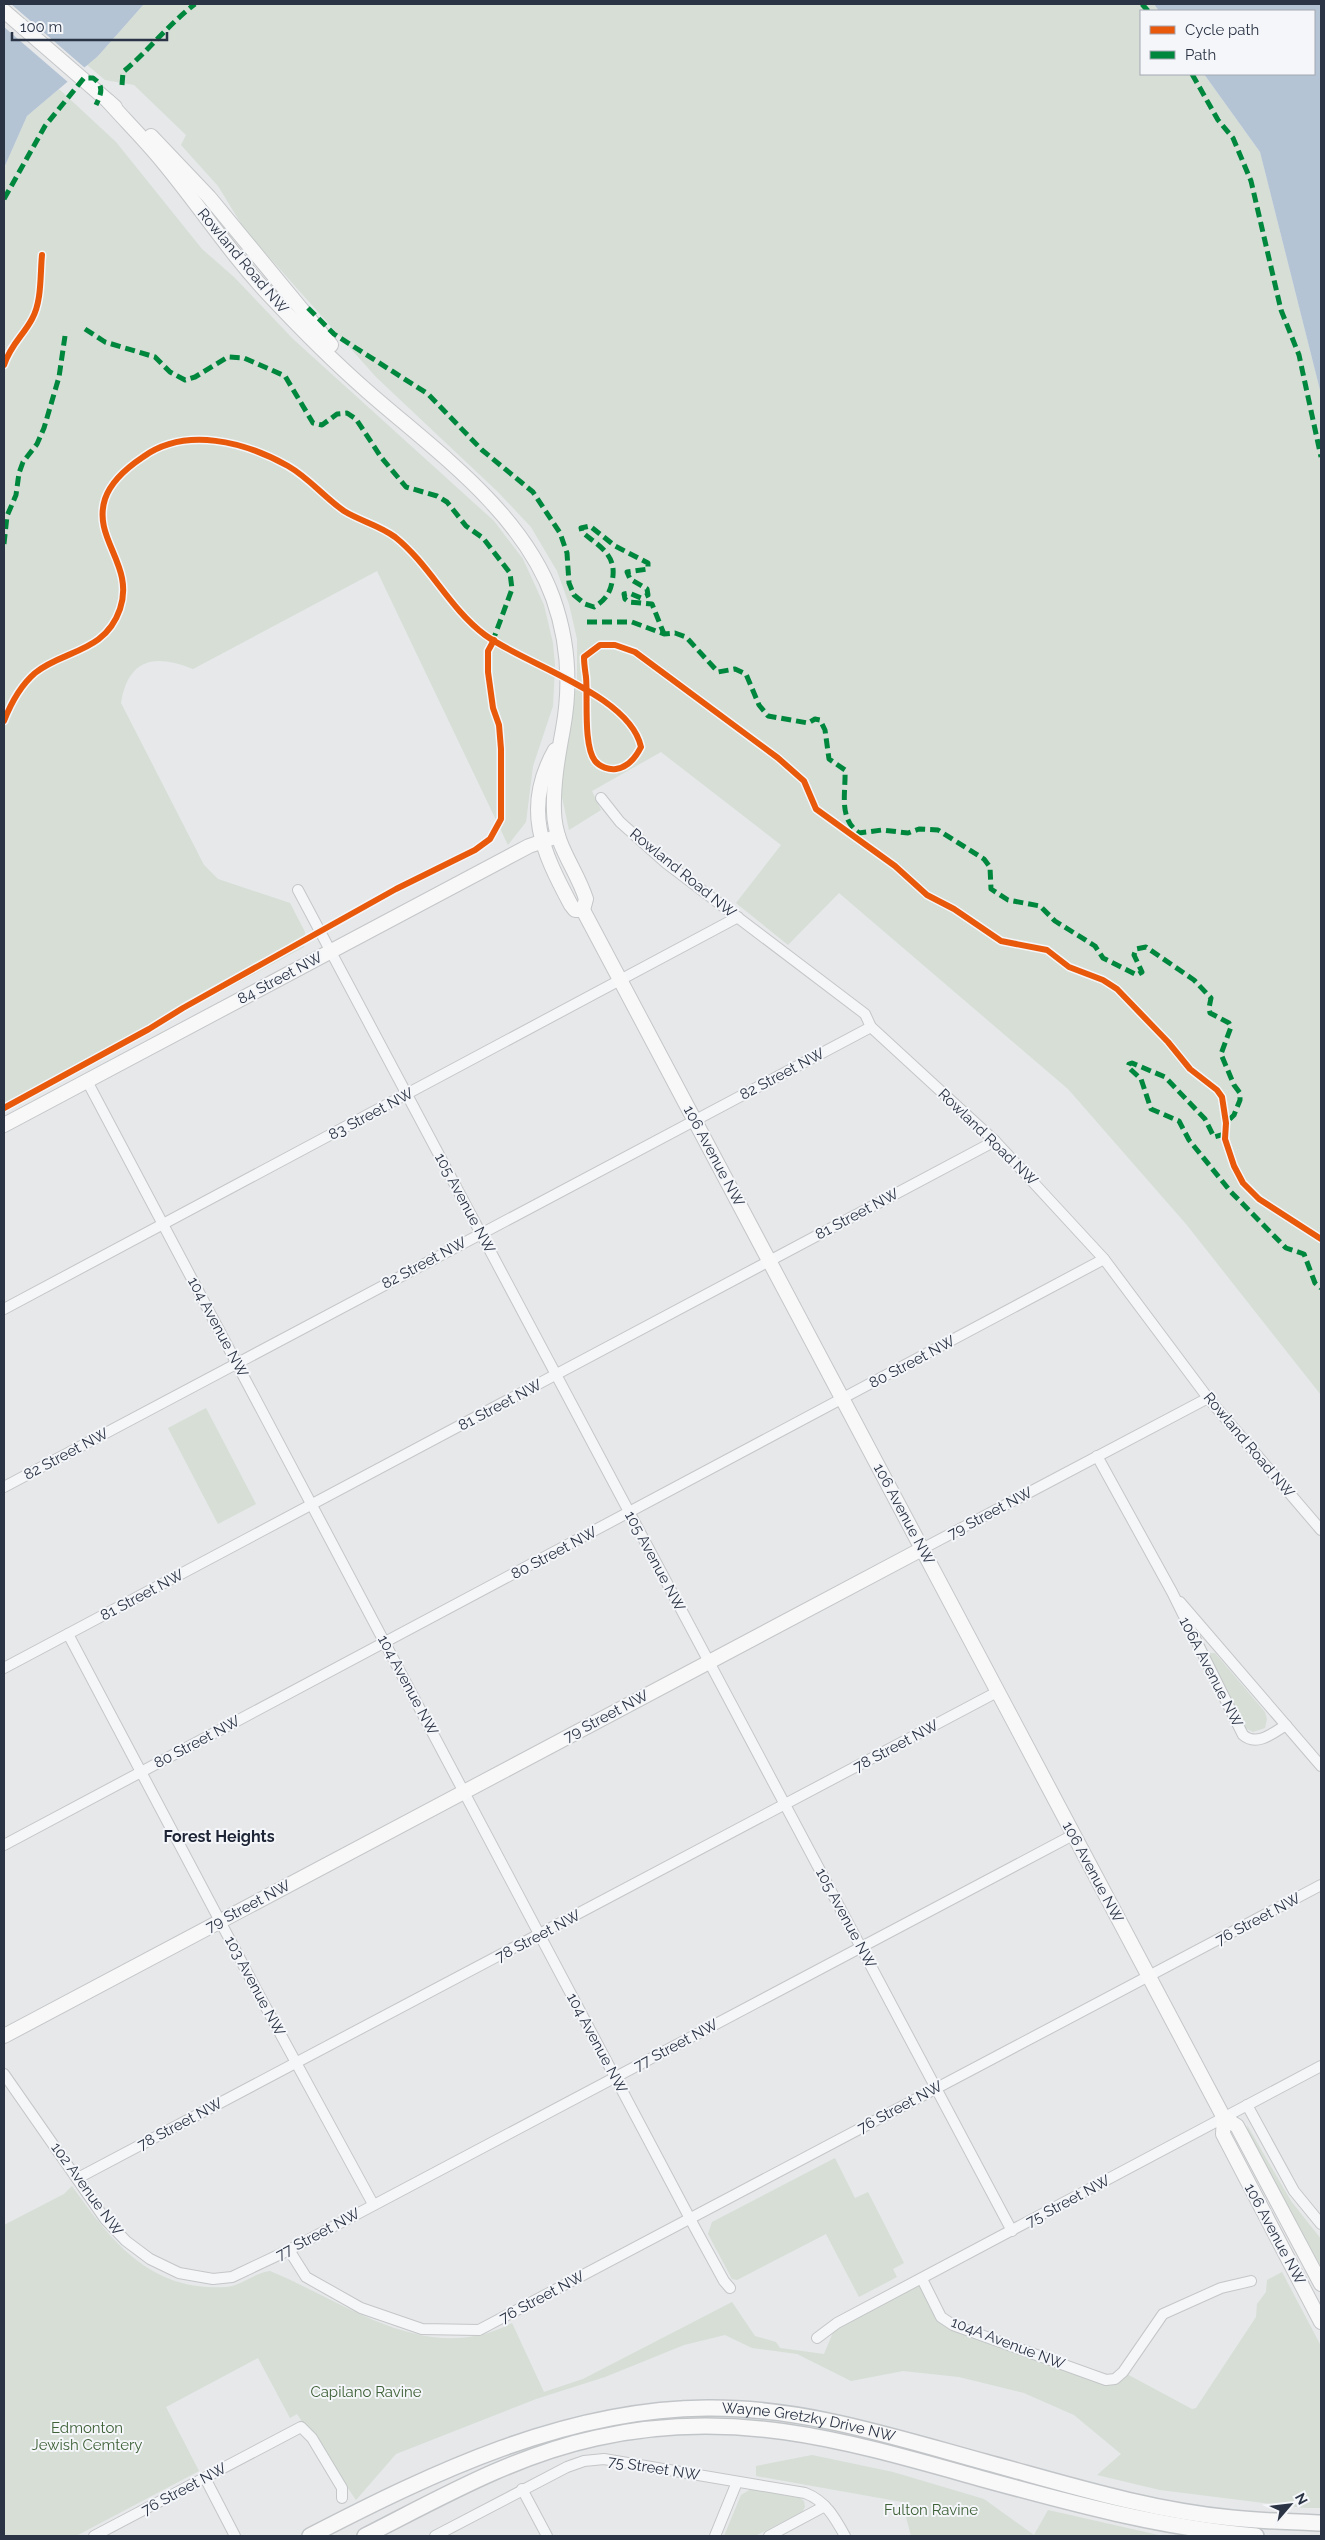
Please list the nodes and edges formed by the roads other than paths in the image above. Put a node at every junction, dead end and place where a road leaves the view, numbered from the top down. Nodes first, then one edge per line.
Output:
1 (4, 11) edge
2 (561, 740) junction
3 (602, 798) dead end
4 (558, 836) junction
5 (541, 841) junction
6 (298, 890) dead end
7 (583, 910) junction
8 (738, 917) junction
9 (330, 952) junction
10 (621, 981) junction
11 (871, 1027) junction
12 (87, 1081) junction
13 (407, 1095) junction
14 (694, 1120) junction
15 (4, 1125) edge
16 (995, 1141) junction
17 (164, 1224) junction
18 (480, 1232) junction
19 (1104, 1259) junction
20 (769, 1260) junction
21 (4, 1309) edge
22 (237, 1364) junction
23 (556, 1375) junction
24 (1208, 1398) junction
25 (843, 1399) junction
26 (1097, 1456) junction
27 (4, 1487) edge
28 (311, 1504) junction
29 (629, 1513) junction
30 (1321, 1530) edge
31 (922, 1548) junction
32 (1172, 1592) junction
33 (68, 1634) junction
34 (385, 1642) junction
35 (710, 1662) junction
36 (4, 1668) edge
37 (998, 1692) junction
38 (1286, 1725) junction
39 (1321, 1766) edge
40 (141, 1772) junction
41 (464, 1792) junction
42 (786, 1806) junction
43 (1074, 1835) junction
44 (4, 1845) edge
45 (1321, 1885) edge
46 (220, 1921) junction
47 (540, 1935) junction
48 (860, 1947) junction
49 (1149, 1977) junction
50 (4, 2036) edge
51 (296, 2063) junction
52 (1321, 2066) edge
53 (4, 2074) edge
54 (616, 2077) junction
55 (936, 2088) junction
56 (1247, 2106) junction
57 (1224, 2118) junction
58 (78, 2178) junction
59 (373, 2204) junction
60 (690, 2219) junction
61 (1321, 2224) edge
62 (1012, 2231) junction
63 (289, 2250) junction
64 (194, 2278) joint
65 (922, 2279) junction
66 (1250, 2281) dead end
67 (1321, 2284) edge
68 (730, 2288) dead end
69 (1321, 2322) edge
70 (817, 2338) dead end
71 (205, 2478) junction
72 (737, 2482) junction
73 (522, 2489) junction
74 (342, 2498) dead end
75 (825, 2506) junction
76 (1321, 2522) edge
77 (94, 2536) edge
78 (234, 2536) edge
79 (310, 2536) edge
80 (366, 2536) edge
81 (436, 2536) edge
82 (547, 2536) edge
83 (715, 2536) edge
84 (769, 2536) edge
85 (845, 2536) edge
86 (1256, 2536) edge

1 - 2 main road, Rowland Road NW
2 - 4 main road, Rowland Road NW
2 - 5 main road, Rowland Road NW
3 - 8 street, Rowland Road NW
4 - 5 main road, 84 Street NW
4 - 7 main road, 106 Avenue NW
5 - 7 main road, 106 Avenue NW
5 - 9 main road, 84 Street NW
6 - 9 street, 105 Avenue NW
7 - 10 main road, 106 Avenue NW
8 - 10 street, 83 Street NW
8 - 11 street, Rowland Road NW
9 - 12 main road, 84 Street NW
9 - 13 street, 105 Avenue NW
10 - 13 street, 83 Street NW
10 - 14 main road, 106 Avenue NW
11 - 14 street, 82 Street NW
11 - 16 street, Rowland Road NW
12 - 15 main road, 84 Street NW
12 - 17 street, 104 Avenue NW
13 - 17 street, 83 Street NW
13 - 18 street, 105 Avenue NW
14 - 18 street, 82 Street NW
14 - 20 main road, 106 Avenue NW
16 - 19 street, Rowland Road NW
16 - 20 street, 81 Street NW
17 - 21 street, 83 Street NW
17 - 22 street, 104 Avenue NW
18 - 22 street, 82 Street NW
18 - 23 street, 105 Avenue NW
19 - 24 street, Rowland Road NW
19 - 25 street, 80 Street NW
20 - 23 street, 81 Street NW
20 - 25 main road, 106 Avenue NW
22 - 27 street, 82 Street NW
22 - 28 street, 104 Avenue NW
23 - 28 street, 81 Street NW
23 - 29 street, 105 Avenue NW
24 - 26 street, 79 Street NW
24 - 30 street, Rowland Road NW
25 - 29 street, 80 Street NW
25 - 31 main road, 106 Avenue NW
26 - 31 street, 79 Street NW
26 - 32 street, 106A Avenue NW
28 - 33 street, 81 Street NW
28 - 34 street, 104 Avenue NW
29 - 34 street, 80 Street NW
29 - 35 street, 105 Avenue NW
31 - 35 main road, 79 Street NW
31 - 37 main road, 106 Avenue NW
32 - 38 street, 106A Avenue NW
32 - 38 street, 106A Avenue NW
33 - 36 street, 81 Street NW
33 - 40 street, 103 Avenue NW
34 - 40 street, 80 Street NW
34 - 41 street, 104 Avenue NW
35 - 41 main road, 79 Street NW
35 - 42 street, 105 Avenue NW
37 - 42 street, 78 Street NW
37 - 43 main road, 106 Avenue NW
38 - 39 street, 106A Avenue NW
40 - 44 street, 80 Street NW
40 - 46 street, 103 Avenue NW
41 - 46 main road, 79 Street NW
41 - 47 street, 104 Avenue NW
42 - 47 street, 78 Street NW
42 - 48 street, 105 Avenue NW
43 - 48 street, 77 Street NW
43 - 49 main road, 106 Avenue NW
45 - 49 street, 76 Street NW
46 - 50 main road, 79 Street NW
46 - 51 street, 103 Avenue NW
47 - 51 street, 78 Street NW
47 - 54 street, 104 Avenue NW
48 - 54 street, 77 Street NW
48 - 55 street, 105 Avenue NW
49 - 55 street, 76 Street NW
49 - 57 main road, 106 Avenue NW
51 - 58 street, 78 Street NW
51 - 59 street, 103 Avenue NW
52 - 56 street, 75 Street NW
53 - 58 street, 102 Avenue NW
54 - 59 street, 77 Street NW
54 - 60 street, 104 Avenue NW
55 - 60 street, 76 Street NW
55 - 62 street, 105 Avenue NW
56 - 57 street, 75 Street NW
56 - 61 street
57 - 62 street, 75 Street NW
57 - 67 main road, 106 Avenue NW
57 - 69 main road, 106 Avenue NW
58 - 64 street, 102 Avenue NW
59 - 63 street, 77 Street NW
60 - 63 street, 76 Street NW
60 - 68 street, 104 Avenue NW
62 - 65 street, 75 Street NW
63 - 64 street, 77 Street NW
65 - 66 street, 104A Avenue NW
65 - 70 street, 75 Street NW
71 - 74 street, 76 Street NW
71 - 77 street, 76 Street NW
71 - 78 street
72 - 73 street, 75 Street NW
72 - 75 street, 75 Street NW
72 - 83 street
73 - 81 street, 75 Street NW
73 - 82 street
75 - 84 street
75 - 85 street
76 - 79 main road, Wayne Gretzky Drive NW
80 - 86 main road, Wayne Gretzky Drive NW

